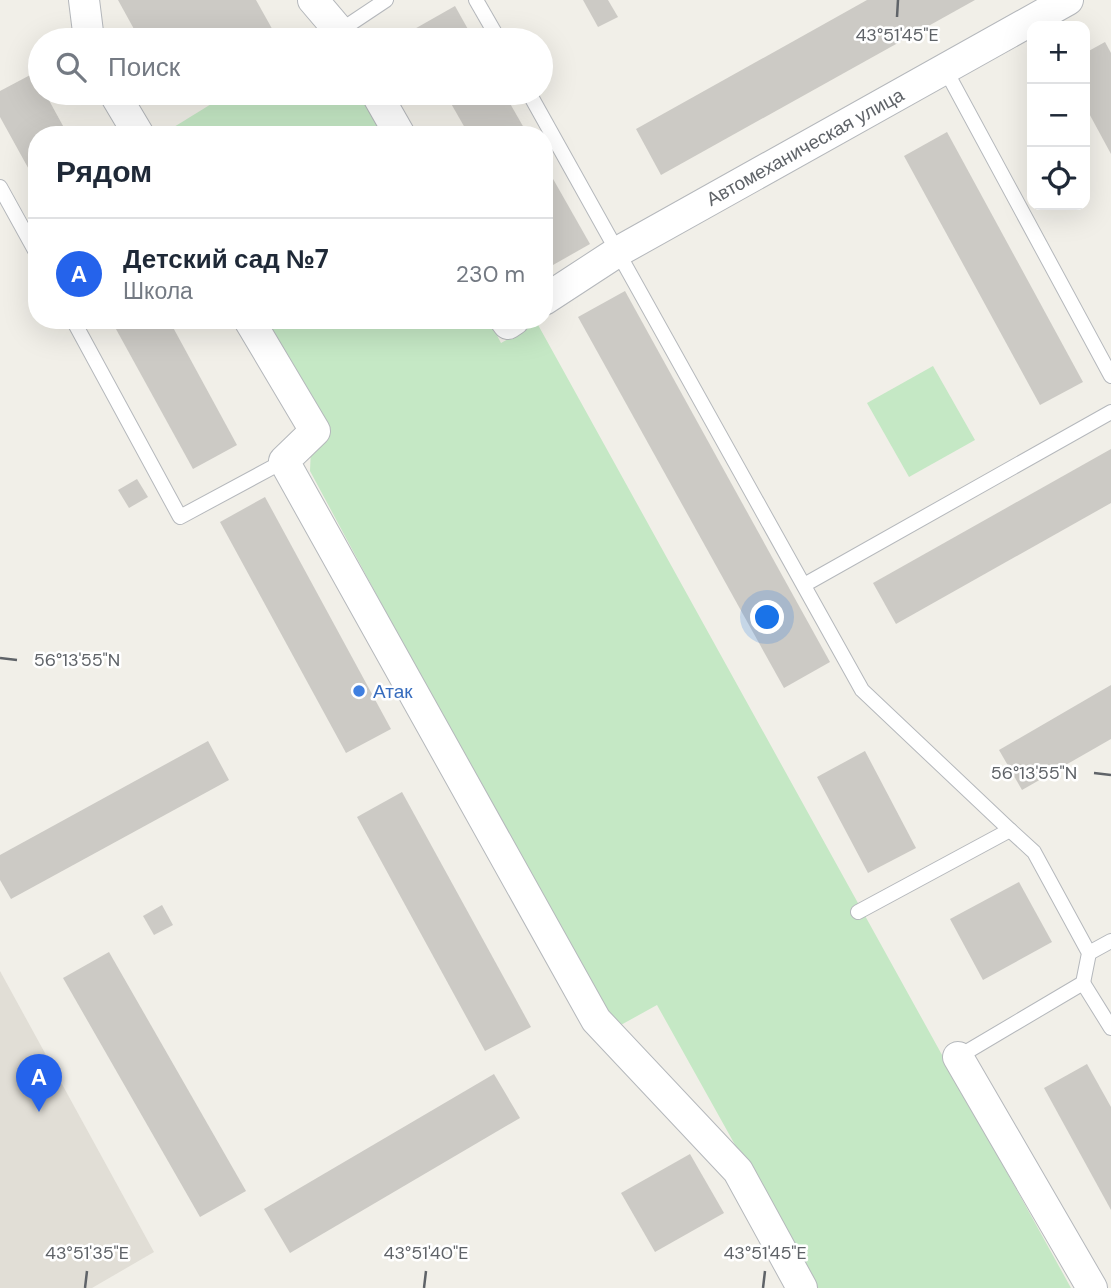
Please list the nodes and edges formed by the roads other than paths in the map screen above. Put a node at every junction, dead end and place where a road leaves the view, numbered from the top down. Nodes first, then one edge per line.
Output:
1 (84, 0) edge
2 (313, 0) edge
3 (386, 0) edge
4 (476, 0) edge
5 (1069, 0) edge
6 (88, 28) edge
7 (338, 28) edge
8 (352, 28) edge
9 (492, 28) edge
10 (945, 69) junction
11 (121, 105) edge
12 (383, 105) edge
13 (536, 105) edge
14 (134, 126) edge
15 (395, 126) edge
16 (548, 126) edge
17 (553, 135) edge
18 (0, 187) edge
19 (28, 238) edge
20 (619, 251) junction
21 (553, 294) edge
22 (78, 329) edge
23 (254, 329) edge
24 (1111, 376) edge
25 (1111, 412) edge
26 (284, 461) junction
27 (804, 585) junction
28 (1010, 830) junction
29 (858, 912) dead end
30 (1111, 941) edge
31 (1088, 953) junction
32 (1083, 983) junction
33 (1111, 1028) edge
34 (958, 1057) joint
35 (802, 1288) edge
36 (1092, 1288) edge

1 - 6 street
2 - 7 street
3 - 8 lane
4 - 9 lane
5 - 10 street, Автомеханическая улица
10 - 20 street, Автомеханическая улица
10 - 24 lane
11 - 14 street
12 - 15 street
13 - 16 lane
17 - 20 lane
18 - 19 lane
20 - 21 street, Автомеханическая улица
20 - 27 lane
22 - 26 lane
23 - 26 street
25 - 27 lane
26 - 35 street
27 - 28 lane
28 - 29 lane
28 - 31 lane
30 - 31 lane
31 - 32 lane
32 - 33 lane
32 - 34 lane
34 - 36 street

